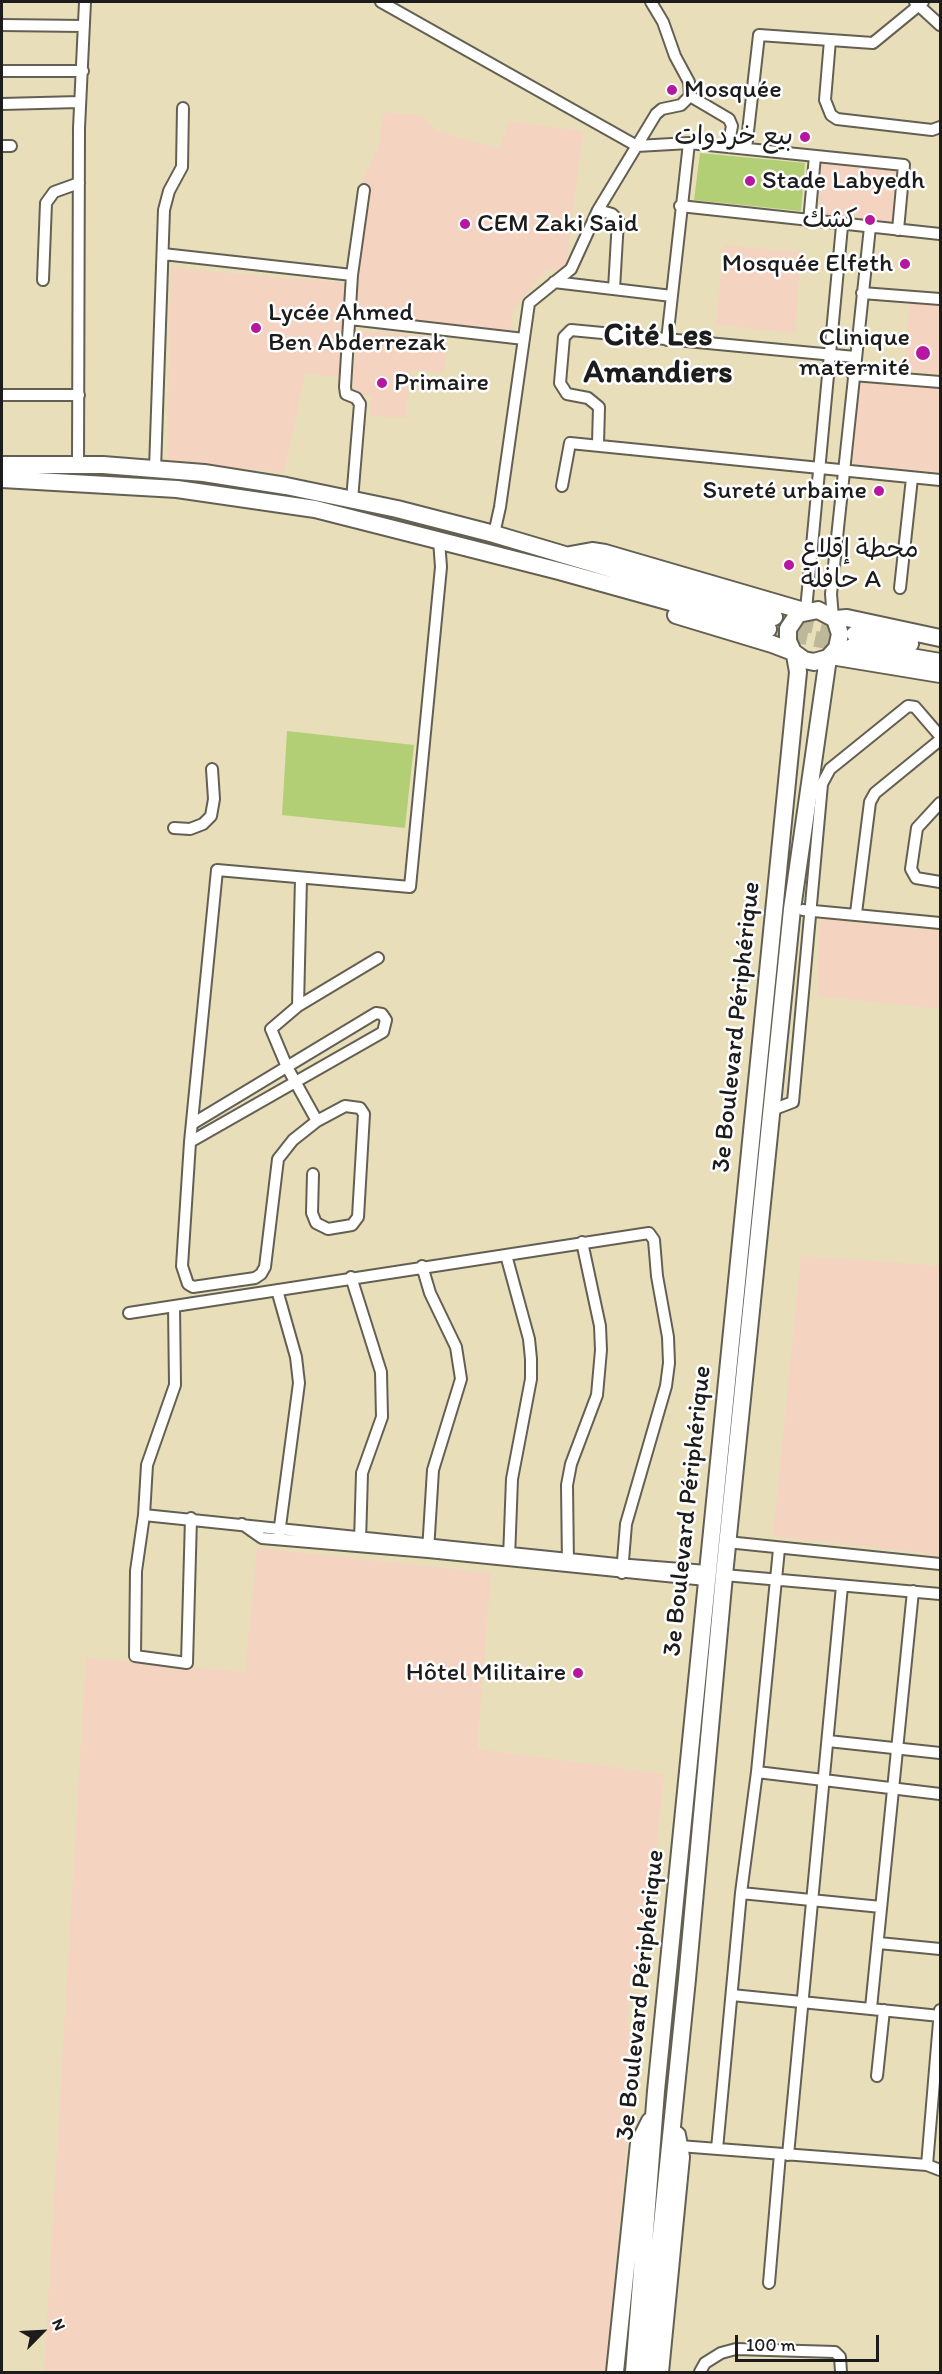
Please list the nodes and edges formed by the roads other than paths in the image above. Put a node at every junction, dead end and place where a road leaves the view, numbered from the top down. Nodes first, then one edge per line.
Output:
1 (85, 2) edge
2 (381, 2) edge
3 (651, 2) edge
4 (918, 3) edge
5 (2, 25) edge
6 (940, 25) edge
7 (83, 26) junction
8 (830, 40) junction
9 (2, 71) edge
10 (83, 71) junction
11 (690, 96) junction
12 (79, 102) junction
13 (2, 104) edge
14 (183, 108) dead end
15 (940, 128) edge
16 (689, 143) junction
17 (637, 146) junction
18 (728, 147) junction
19 (746, 149) junction
20 (814, 156) junction
21 (79, 183) junction
22 (364, 190) dead end
23 (680, 206) junction
24 (598, 210) junction
25 (809, 222) junction
26 (842, 226) junction
27 (870, 227) junction
28 (898, 230) junction
29 (940, 234) edge
30 (163, 254) junction
31 (352, 275) junction
32 (43, 280) dead end
33 (553, 282) junction
34 (614, 289) junction
35 (862, 293) junction
36 (672, 296) junction
37 (940, 299) edge
38 (350, 319) junction
39 (524, 339) junction
40 (667, 340) junction
41 (829, 355) junction
42 (855, 357) junction
43 (854, 375) junction
44 (940, 382) edge
45 (2, 395) edge
46 (79, 395) junction
47 (598, 444) junction
48 (2, 465) edge
49 (78, 465) junction
50 (818, 468) junction
51 (155, 469) junction
52 (843, 471) junction
53 (912, 478) junction
54 (2, 480) edge
55 (940, 480) edge
56 (562, 486) dead end
57 (352, 500) junction
58 (494, 534) junction
59 (439, 540) junction
60 (562, 564) junction
61 (900, 588) dead end
62 (805, 611) junction
63 (834, 619) junction
64 (771, 630) junction
65 (940, 638) edge
66 (940, 649) edge
67 (794, 654) junction
68 (829, 657) junction
69 (940, 662) edge
70 (858, 663) junction
71 (798, 672) junction
72 (940, 674) edge
73 (823, 689) junction
74 (940, 738) edge
75 (212, 769) dead end
76 (940, 803) edge
77 (174, 828) dead end
78 (302, 878) junction
79 (940, 882) edge
80 (792, 909) junction
81 (810, 910) junction
82 (856, 913) junction
83 (940, 922) edge
84 (378, 958) dead end
85 (298, 1006) junction
86 (287, 1067) junction
87 (297, 1081) junction
88 (772, 1110) junction
89 (317, 1121) junction
90 (192, 1124) junction
91 (190, 1142) junction
92 (313, 1174) dead end
93 (582, 1242) junction
94 (506, 1255) junction
95 (422, 1266) junction
96 (351, 1277) junction
97 (277, 1290) junction
98 (174, 1306) junction
99 (129, 1313) dead end
100 (144, 1515) junction
101 (191, 1518) junction
102 (279, 1534) junction
103 (360, 1541) junction
104 (719, 1541) junction
105 (428, 1548) junction
106 (779, 1549) junction
107 (509, 1557) junction
108 (568, 1563) junction
109 (940, 1564) edge
110 (622, 1569) junction
111 (711, 1575) junction
112 (776, 1581) junction
113 (842, 1586) junction
114 (913, 1591) junction
115 (940, 1594) edge
116 (699, 1662) junction
117 (716, 1663) junction
118 (828, 1741) junction
119 (897, 1749) junction
120 (940, 1753) edge
121 (757, 1772) junction
122 (824, 1780) junction
123 (893, 1788) junction
124 (940, 1794) edge
125 (741, 1893) junction
126 (813, 1900) junction
127 (881, 1907) junction
128 (879, 1943) junction
129 (940, 1949) edge
130 (732, 1995) junction
131 (801, 2002) junction
132 (871, 2008) junction
133 (940, 2009) edge
134 (884, 2010) junction
135 (940, 2016) edge
136 (877, 2076) dead end
137 (654, 2112) junction
138 (673, 2116) junction
139 (679, 2146) junction
140 (717, 2149) junction
141 (784, 2155) junction
142 (927, 2165) junction
143 (940, 2170) edge
144 (769, 2283) dead end
145 (615, 2373) edge
146 (634, 2373) edge
147 (647, 2373) edge
148 (660, 2373) edge
149 (700, 2373) edge
150 (841, 2373) edge

1 - 7 street
2 - 17 street
3 - 11 street
4 - 6 street
4 - 8 street
5 - 7 street
7 - 10 street
8 - 15 street
8 - 19 street
9 - 10 street
10 - 12 street
11 - 17 street
11 - 18 street
12 - 13 street
12 - 21 street
14 - 30 street
16 - 17 street
16 - 18 street
16 - 23 street
17 - 24 street
18 - 19 street
19 - 20 street
20 - 25 street
20 - 28 street
21 - 32 street
21 - 46 street
22 - 31 street
23 - 25 street
23 - 36 street
24 - 33 street
24 - 34 street
25 - 26 street
26 - 27 street
26 - 41 street
27 - 28 street
27 - 35 street
28 - 29 street
30 - 31 street
30 - 51 street
31 - 38 street
33 - 34 street
33 - 39 street
34 - 36 street
35 - 37 street
35 - 42 street
36 - 40 street
38 - 39 street
38 - 57 street
39 - 58 street
40 - 41 street
40 - 47 street
41 - 42 street
41 - 50 street
42 - 43 street
43 - 44 street
43 - 52 street
45 - 46 street
46 - 49 street
47 - 50 street
47 - 56 street
48 - 49 highway
49 - 51 highway
50 - 52 street
50 - 62 street
51 - 57 highway
52 - 53 street
52 - 63 street
53 - 55 street
53 - 61 street
54 - 59 highway
57 - 58 highway
58 - 60 highway
59 - 60 highway
59 - 78 street
60 - 62 highway
60 - 64 highway
60 - 64 highway
62 - 63 highway
62 - 67 highway
63 - 65 highway
63 - 68 highway
64 - 67 highway
64 - 71 highway
66 - 69 highway
67 - 68 highway
67 - 71 highway, 3e Boulevard Périphérique
68 - 70 highway
68 - 73 highway
70 - 72 highway
70 - 73 highway
71 - 104 highway, 3e Boulevard Périphérique
73 - 80 highway
74 - 81 street
74 - 82 street
75 - 77 street
76 - 79 street
78 - 85 street
78 - 90 street
80 - 81 street
80 - 88 highway
81 - 82 street
81 - 88 street
82 - 83 street
84 - 85 street
85 - 86 street
86 - 87 street
86 - 87 street
86 - 90 street
87 - 89 street
87 - 91 street
88 - 104 highway
89 - 91 street
89 - 92 street
90 - 91 street
93 - 94 street
93 - 108 street
93 - 110 street
94 - 95 street
94 - 107 street
95 - 96 street
95 - 105 street
96 - 97 street
96 - 103 street
97 - 98 street
97 - 102 street
98 - 99 street
98 - 100 street
100 - 101 street
100 - 101 street
101 - 102 street
102 - 103 street
103 - 105 street
104 - 106 street
104 - 111 highway
105 - 107 street
106 - 109 street
106 - 112 street
107 - 108 street
108 - 110 street
110 - 111 street
111 - 112 street
111 - 116 highway, 3e Boulevard Périphérique
111 - 117 highway
112 - 113 street
112 - 121 street
113 - 114 street
113 - 118 street
114 - 115 street
114 - 119 street
116 - 117 highway
116 - 137 highway, 3e Boulevard Périphérique
117 - 138 highway
118 - 119 street
118 - 122 street
119 - 120 street
119 - 123 street
121 - 122 street
121 - 125 street
122 - 123 street
122 - 126 street
123 - 124 street
123 - 127 street
125 - 126 street
125 - 130 street
126 - 127 street
126 - 131 street
127 - 128 street
128 - 129 street
128 - 132 street
130 - 131 street
130 - 140 street
131 - 132 street
131 - 141 street
132 - 134 street
133 - 135 street
134 - 135 street
134 - 136 street
135 - 142 street
137 - 145 highway
137 - 146 highway, 3e Boulevard Périphérique
138 - 139 highway
138 - 147 highway
139 - 140 street
139 - 148 highway
140 - 141 street
141 - 142 street
141 - 144 street
142 - 143 street
149 - 150 street

